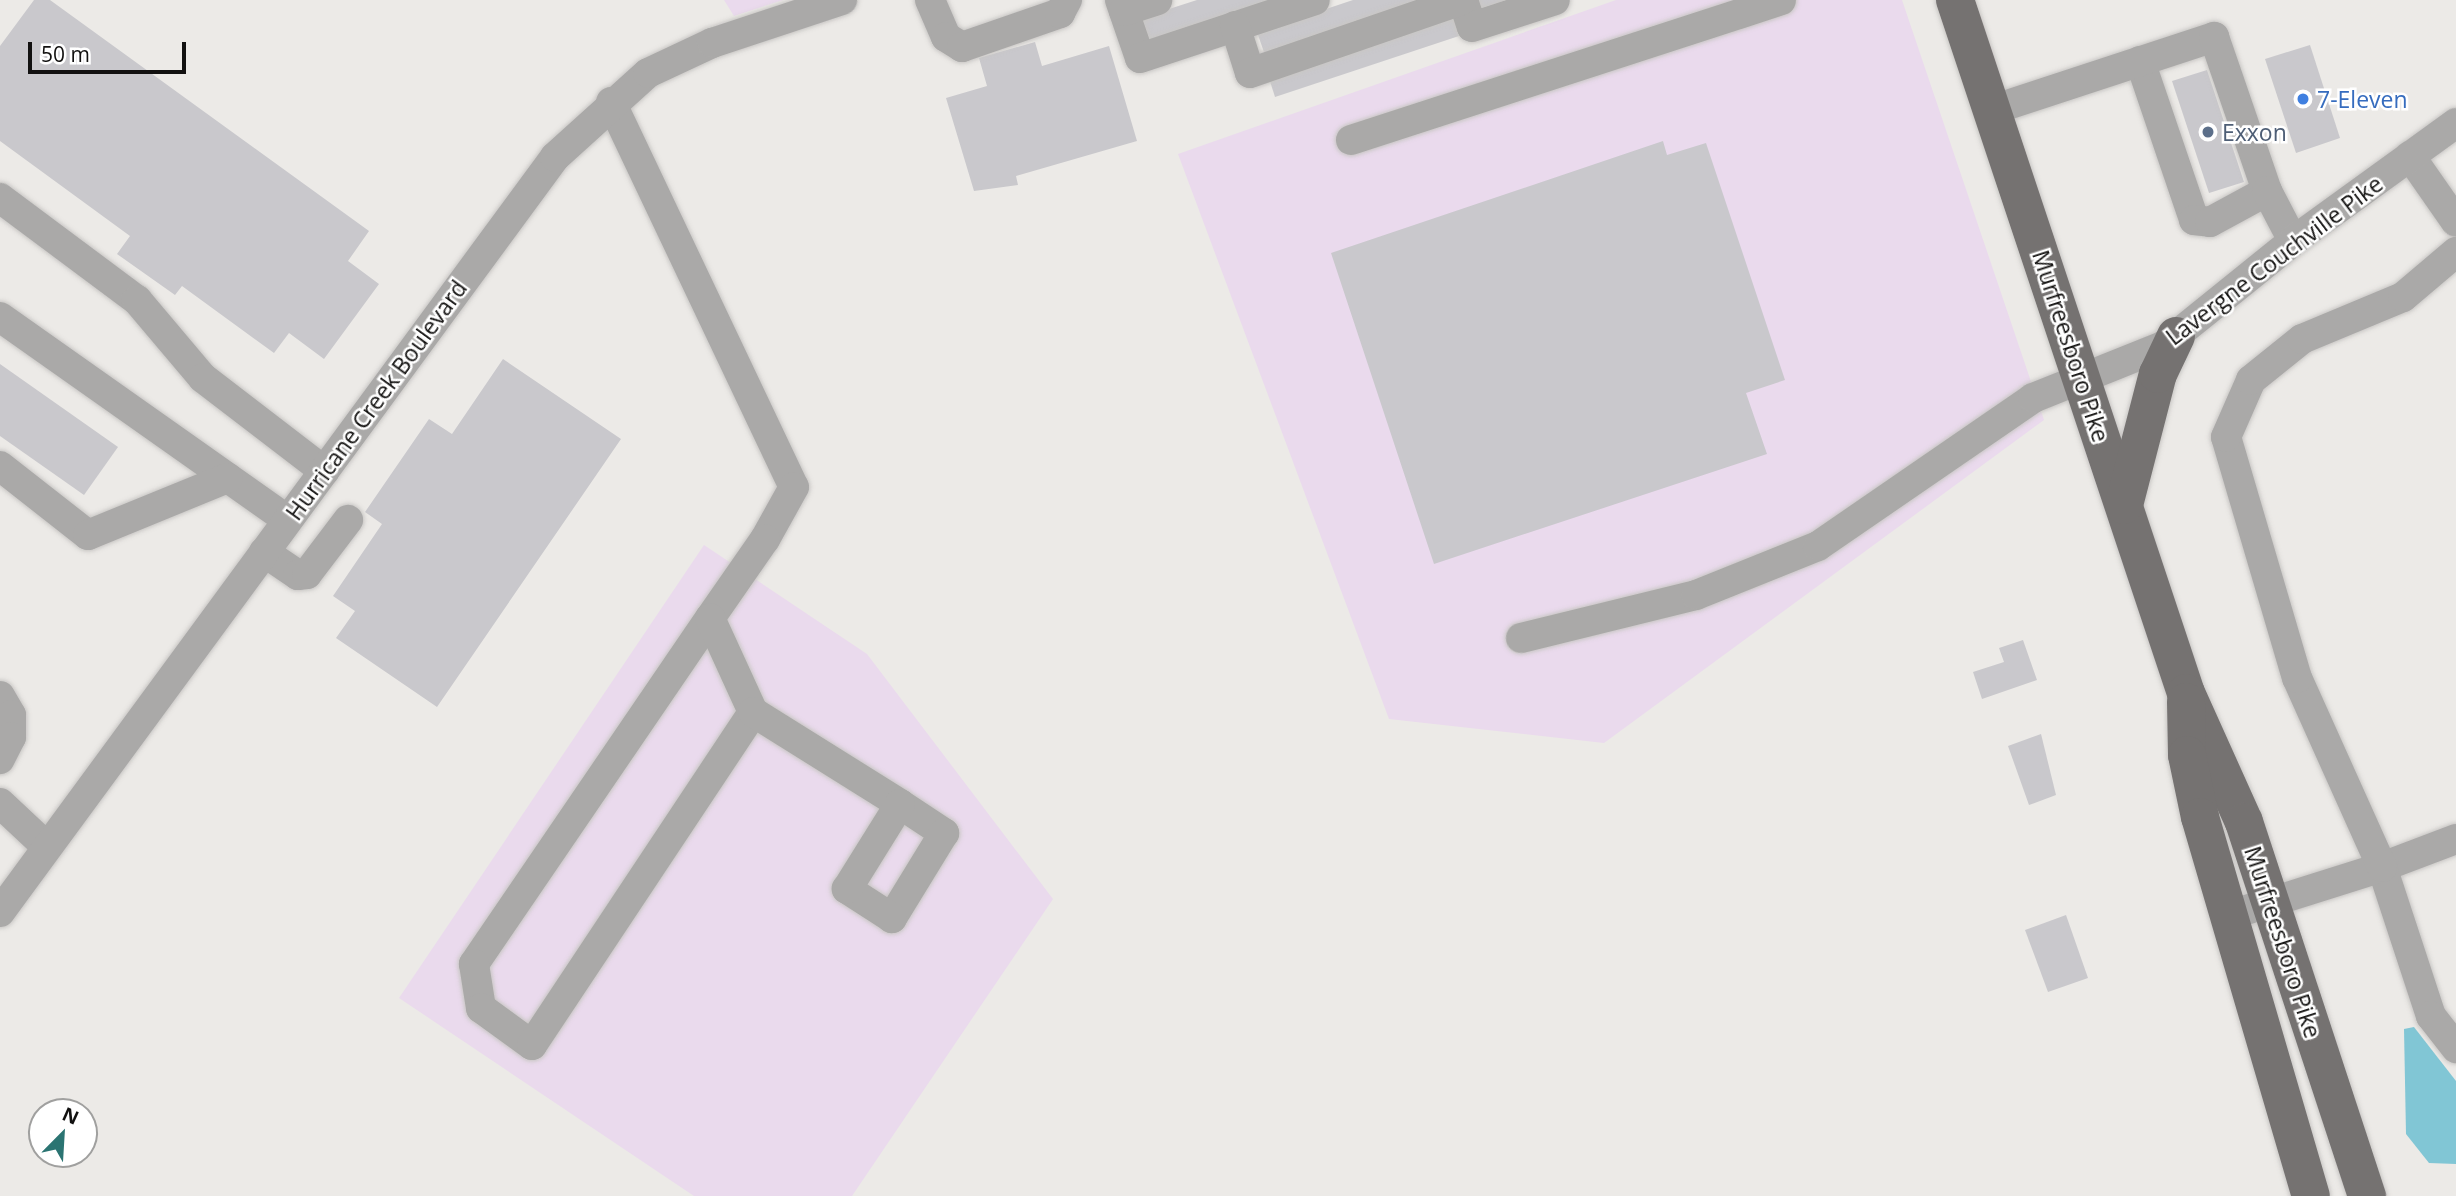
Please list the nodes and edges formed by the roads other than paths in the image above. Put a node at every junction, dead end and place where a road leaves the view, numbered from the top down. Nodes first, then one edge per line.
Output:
1 (842, 0) edge
2 (930, 0) edge
3 (1067, 0) edge
4 (1157, 0) edge
5 (1315, 0) edge
6 (1462, 0) edge
7 (1555, 0) edge
8 (1781, 0) edge
9 (1955, 0) edge
10 (1122, 6) edge
11 (1235, 26) junction
12 (2140, 61) junction
13 (611, 102) junction
14 (1992, 110) junction
15 (2456, 123) edge
16 (1351, 140) dead end
17 (2410, 156) junction
18 (2267, 191) junction
19 (0, 198) edge
20 (2456, 222) edge
21 (2293, 241) junction
22 (2456, 253) edge
23 (0, 317) edge
24 (2176, 336) junction
25 (2082, 379) junction
26 (0, 466) edge
27 (324, 471) junction
28 (228, 478) junction
29 (2124, 505) junction
30 (288, 520) junction
31 (348, 520) dead end
32 (264, 552) junction
33 (710, 618) junction
34 (1521, 638) dead end
35 (2186, 693) junction
36 (0, 696) edge
37 (753, 712) junction
38 (0, 759) edge
39 (0, 803) edge
40 (900, 804) dead end
41 (2456, 839) edge
42 (47, 847) junction
43 (2382, 867) junction
44 (2270, 901) junction
45 (0, 912) edge
46 (2227, 916) junction
47 (2456, 1048) edge
48 (2311, 1196) edge
49 (2367, 1196) edge

1 - 13 street, Hurricane Creek Boulevard
2 - 3 street
4 - 10 street
5 - 11 street
6 - 7 street
6 - 11 street
8 - 16 street
9 - 14 main road, Murfreesboro Pike
10 - 11 street
12 - 14 street
12 - 18 street
12 - 18 street
13 - 27 street, Hurricane Creek Boulevard
13 - 33 street
14 - 25 main road, Murfreesboro Pike
15 - 17 street, Lavergne Couchville Pike
17 - 20 street
17 - 21 street, Lavergne Couchville Pike
18 - 21 street
19 - 27 street
21 - 24 street, Lavergne Couchville Pike
22 - 43 street
23 - 28 street
24 - 25 street, Lavergne Couchville Pike
24 - 29 main road
25 - 29 main road, Murfreesboro Pike
25 - 34 street, Lavergne Couchville Pike
26 - 28 street
27 - 30 street, Hurricane Creek Boulevard
28 - 30 street
29 - 35 main road, Murfreesboro Pike
30 - 32 street, Hurricane Creek Boulevard
31 - 32 street
32 - 42 street, Hurricane Creek Boulevard
33 - 37 street
33 - 37 street
35 - 44 main road, Murfreesboro Pike
35 - 46 main road, Murfreesboro Pike
36 - 38 street
37 - 40 street
39 - 42 street
41 - 43 street
42 - 45 street, Hurricane Creek Boulevard
43 - 44 street
43 - 47 street
44 - 46 street
44 - 49 main road, Murfreesboro Pike
46 - 48 main road, Murfreesboro Pike

